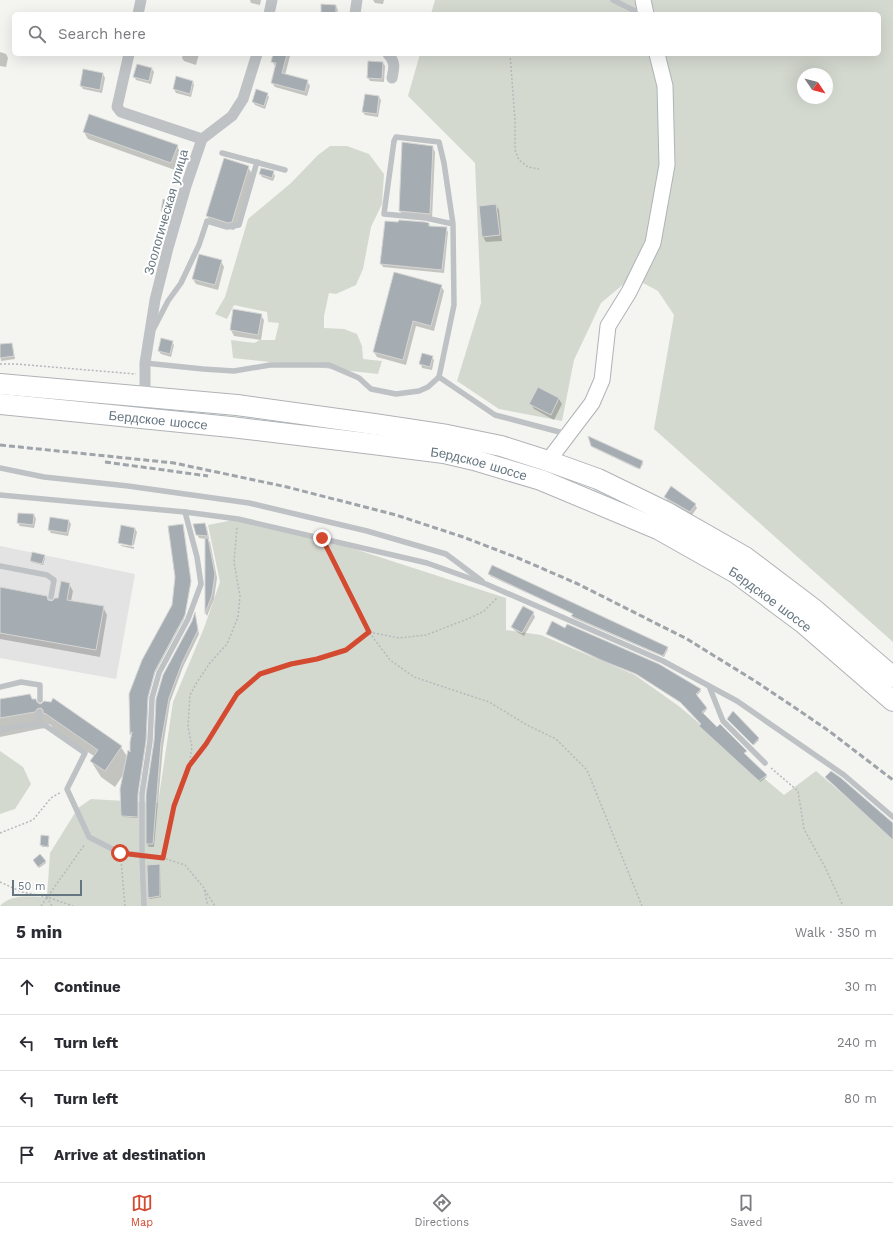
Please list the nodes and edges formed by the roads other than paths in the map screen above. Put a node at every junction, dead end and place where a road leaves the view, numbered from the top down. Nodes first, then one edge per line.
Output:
1 (141, 0) edge
2 (272, 0) edge
3 (357, 0) edge
4 (613, 0) edge
5 (643, 0) edge
6 (138, 12) edge
7 (269, 12) edge
8 (355, 12) edge
9 (637, 12) edge
10 (646, 12) edge
11 (129, 56) edge
12 (256, 56) edge
13 (390, 56) edge
14 (657, 56) edge
15 (392, 78) dead end
16 (202, 139) junction
17 (222, 153) dead end
18 (258, 162) junction
19 (285, 170) dead end
20 (452, 224) junction
21 (148, 339) junction
22 (144, 363) junction
23 (439, 377) junction
24 (0, 384) edge
25 (145, 397) junction
26 (0, 404) edge
27 (374, 424) junction
28 (568, 435) junction
29 (373, 444) junction
30 (548, 461) junction
31 (0, 468) edge
32 (0, 494) edge
33 (185, 512) junction
34 (0, 566) edge
35 (486, 584) junction
36 (51, 597) dead end
37 (893, 677) edge
38 (709, 686) junction
39 (0, 687) edge
40 (40, 700) dead end
41 (893, 701) edge
42 (39, 712) dead end
43 (39, 724) junction
44 (0, 730) edge
45 (765, 763) road end
46 (893, 817) edge
47 (142, 855) junction
48 (144, 906) edge

1 - 6 street
2 - 7 street
3 - 8 street
4 - 9 lane
5 - 10 street
11 - 16 street
12 - 16 street, Зоологическая улица
13 - 15 street
14 - 28 street
16 - 21 street, Зоологическая улица
17 - 18 lane
18 - 19 lane
18 - 21 lane
20 - 20 lane
20 - 23 lane
21 - 22 street, Зоологическая улица
22 - 23 lane
22 - 25 street, Зоологическая улица
23 - 28 lane
24 - 25 highway, Бердское шоссе
25 - 27 highway, Бердское шоссе
26 - 29 highway, Бердское шоссе
27 - 29 highway
27 - 30 highway, Бердское шоссе
28 - 30 street
29 - 41 highway, Бердское шоссе
30 - 37 highway, Бердское шоссе
31 - 35 lane
32 - 33 lane
33 - 35 lane
33 - 47 lane
34 - 36 lane
35 - 38 lane
38 - 45 lane
38 - 46 lane
39 - 40 lane
42 - 43 lane
43 - 44 lane
43 - 47 lane
47 - 48 lane

